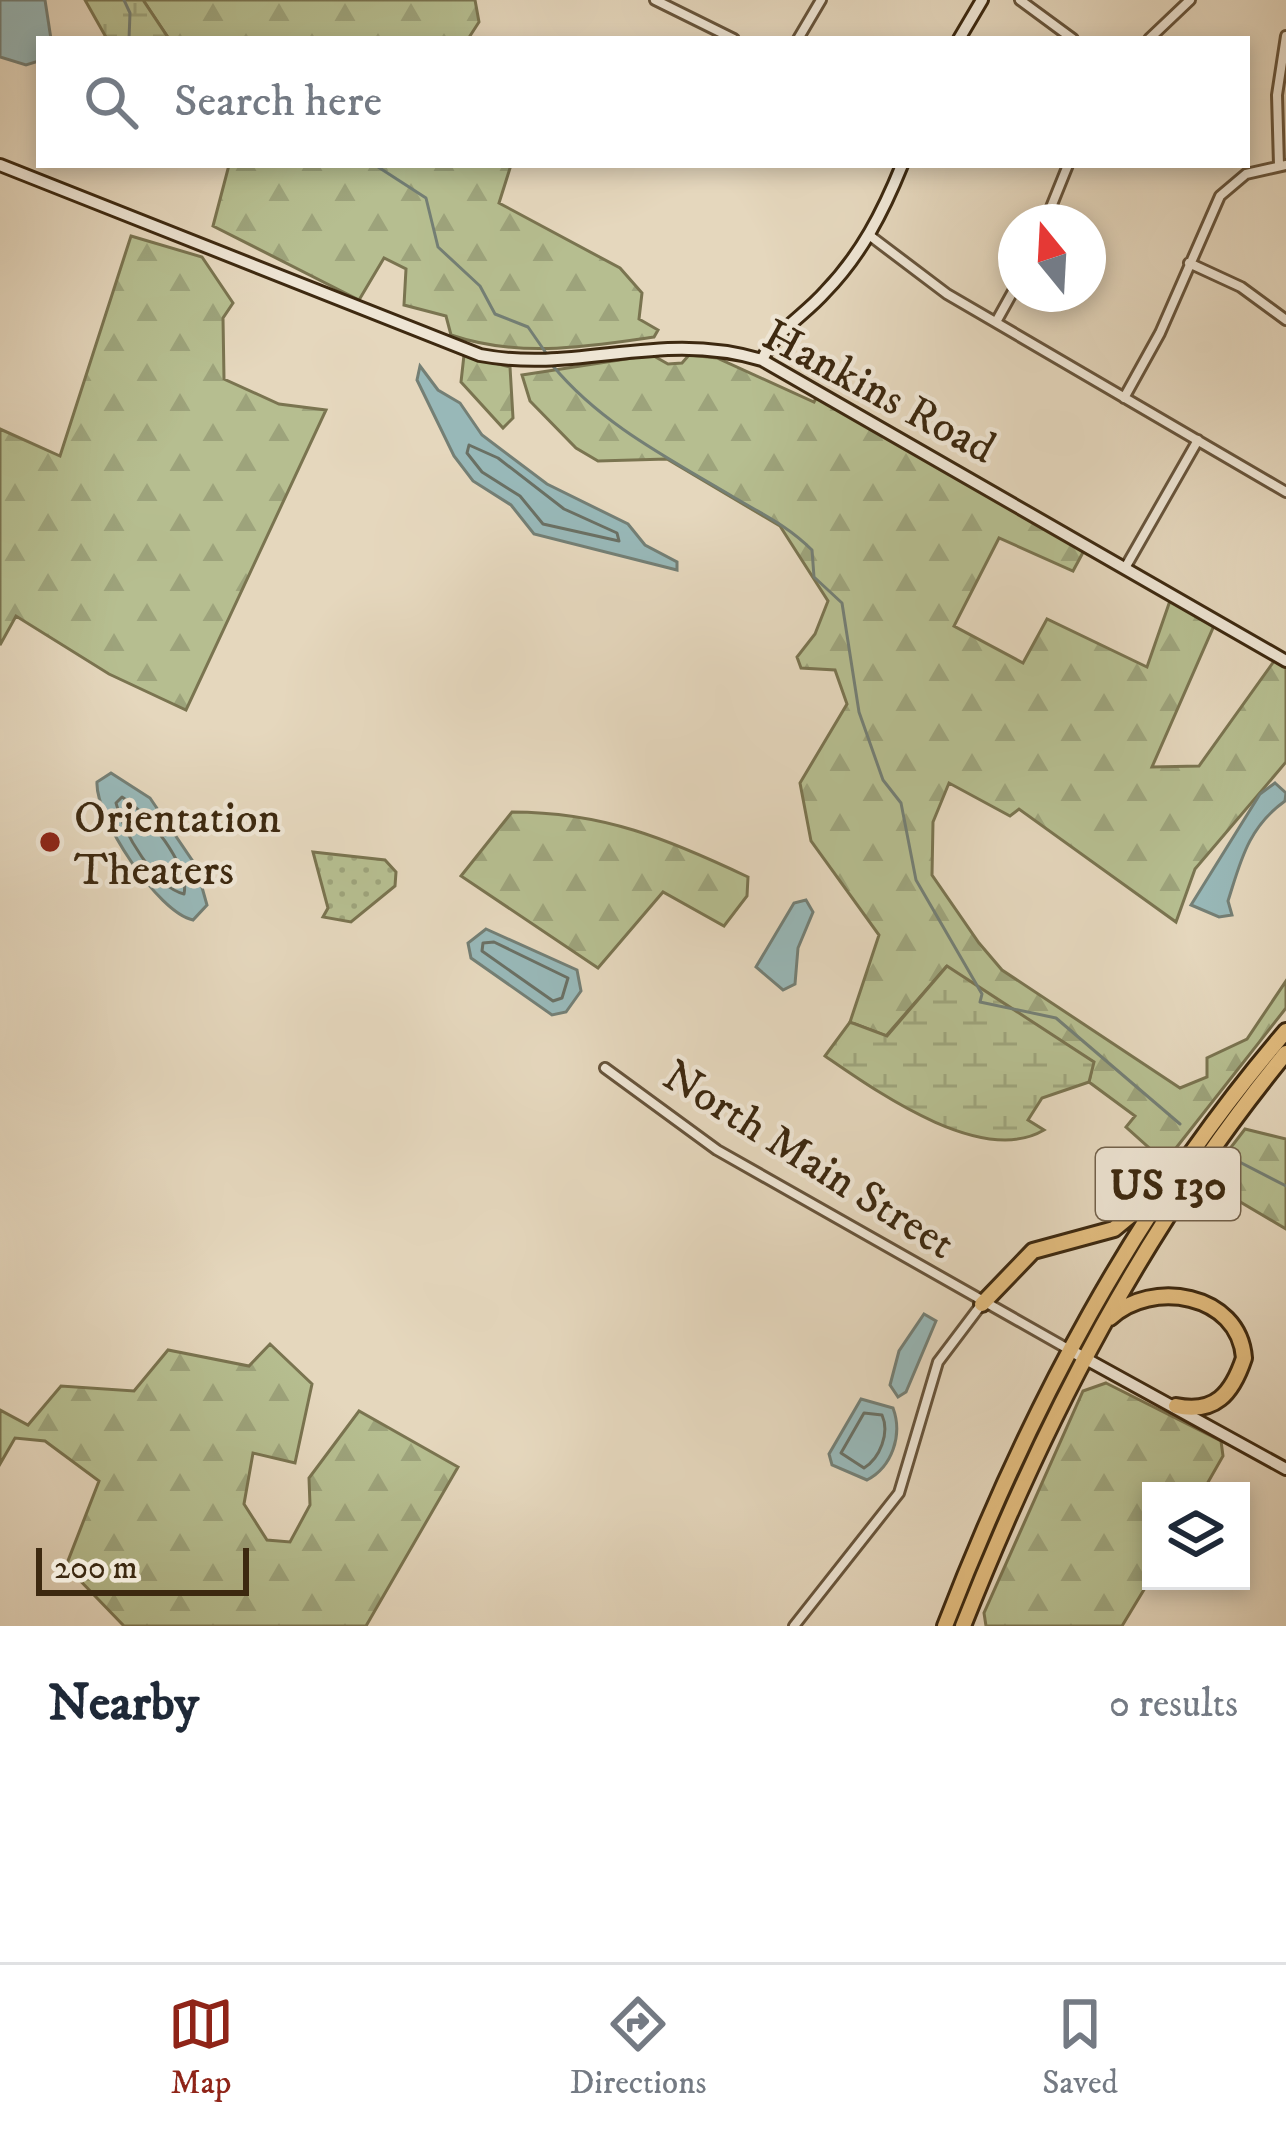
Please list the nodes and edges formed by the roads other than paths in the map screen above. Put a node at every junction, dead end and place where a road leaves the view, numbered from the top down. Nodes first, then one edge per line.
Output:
1 (821, 0) edge
2 (982, 0) edge
3 (1020, 0) edge
4 (1190, 0) edge
5 (658, 1) edge
6 (728, 36) edge
7 (800, 36) edge
8 (960, 36) edge
9 (1069, 36) edge
10 (1152, 36) edge
11 (1286, 36) edge
12 (0, 165) edge
13 (1282, 165) edge
14 (901, 168) edge
15 (1067, 168) edge
16 (1053, 204) edge
17 (869, 235) junction
18 (1189, 263) junction
19 (1002, 312) edge
20 (1286, 320) edge
21 (996, 322) junction
22 (762, 360) junction
23 (1124, 398) junction
24 (1198, 440) junction
25 (1286, 491) edge
26 (1125, 568) junction
27 (1286, 661) edge
28 (1286, 1031) edge
29 (1286, 1053) edge
30 (605, 1068) dead end
31 (1178, 1171) junction
32 (982, 1304) junction
33 (1097, 1330) junction
34 (1075, 1352) junction
35 (1176, 1406) junction
36 (1286, 1468) edge
37 (794, 1626) edge
38 (945, 1626) edge
39 (963, 1626) edge

1 - 7 street
2 - 8 main road
3 - 9 street
4 - 10 street
5 - 6 street
11 - 13 street
12 - 22 main road, Hankins Road
13 - 18 street
14 - 17 main road
15 - 16 street
17 - 21 street
17 - 22 main road
18 - 20 street
18 - 23 street
19 - 21 street
21 - 23 street
22 - 26 main road, Hankins Road
23 - 24 street
24 - 25 street
24 - 26 street
26 - 27 main road, Hankins Road
28 - 31 highway, US 130
29 - 33 highway, US 130
30 - 32 street, North Main Street
31 - 32 highway
31 - 34 highway, US 130
32 - 34 street, North Main Street
32 - 37 street, North Main Street
33 - 34 highway, US 130
33 - 35 highway
34 - 35 main road
34 - 38 highway, US 130
34 - 39 highway, US 130
35 - 36 main road

